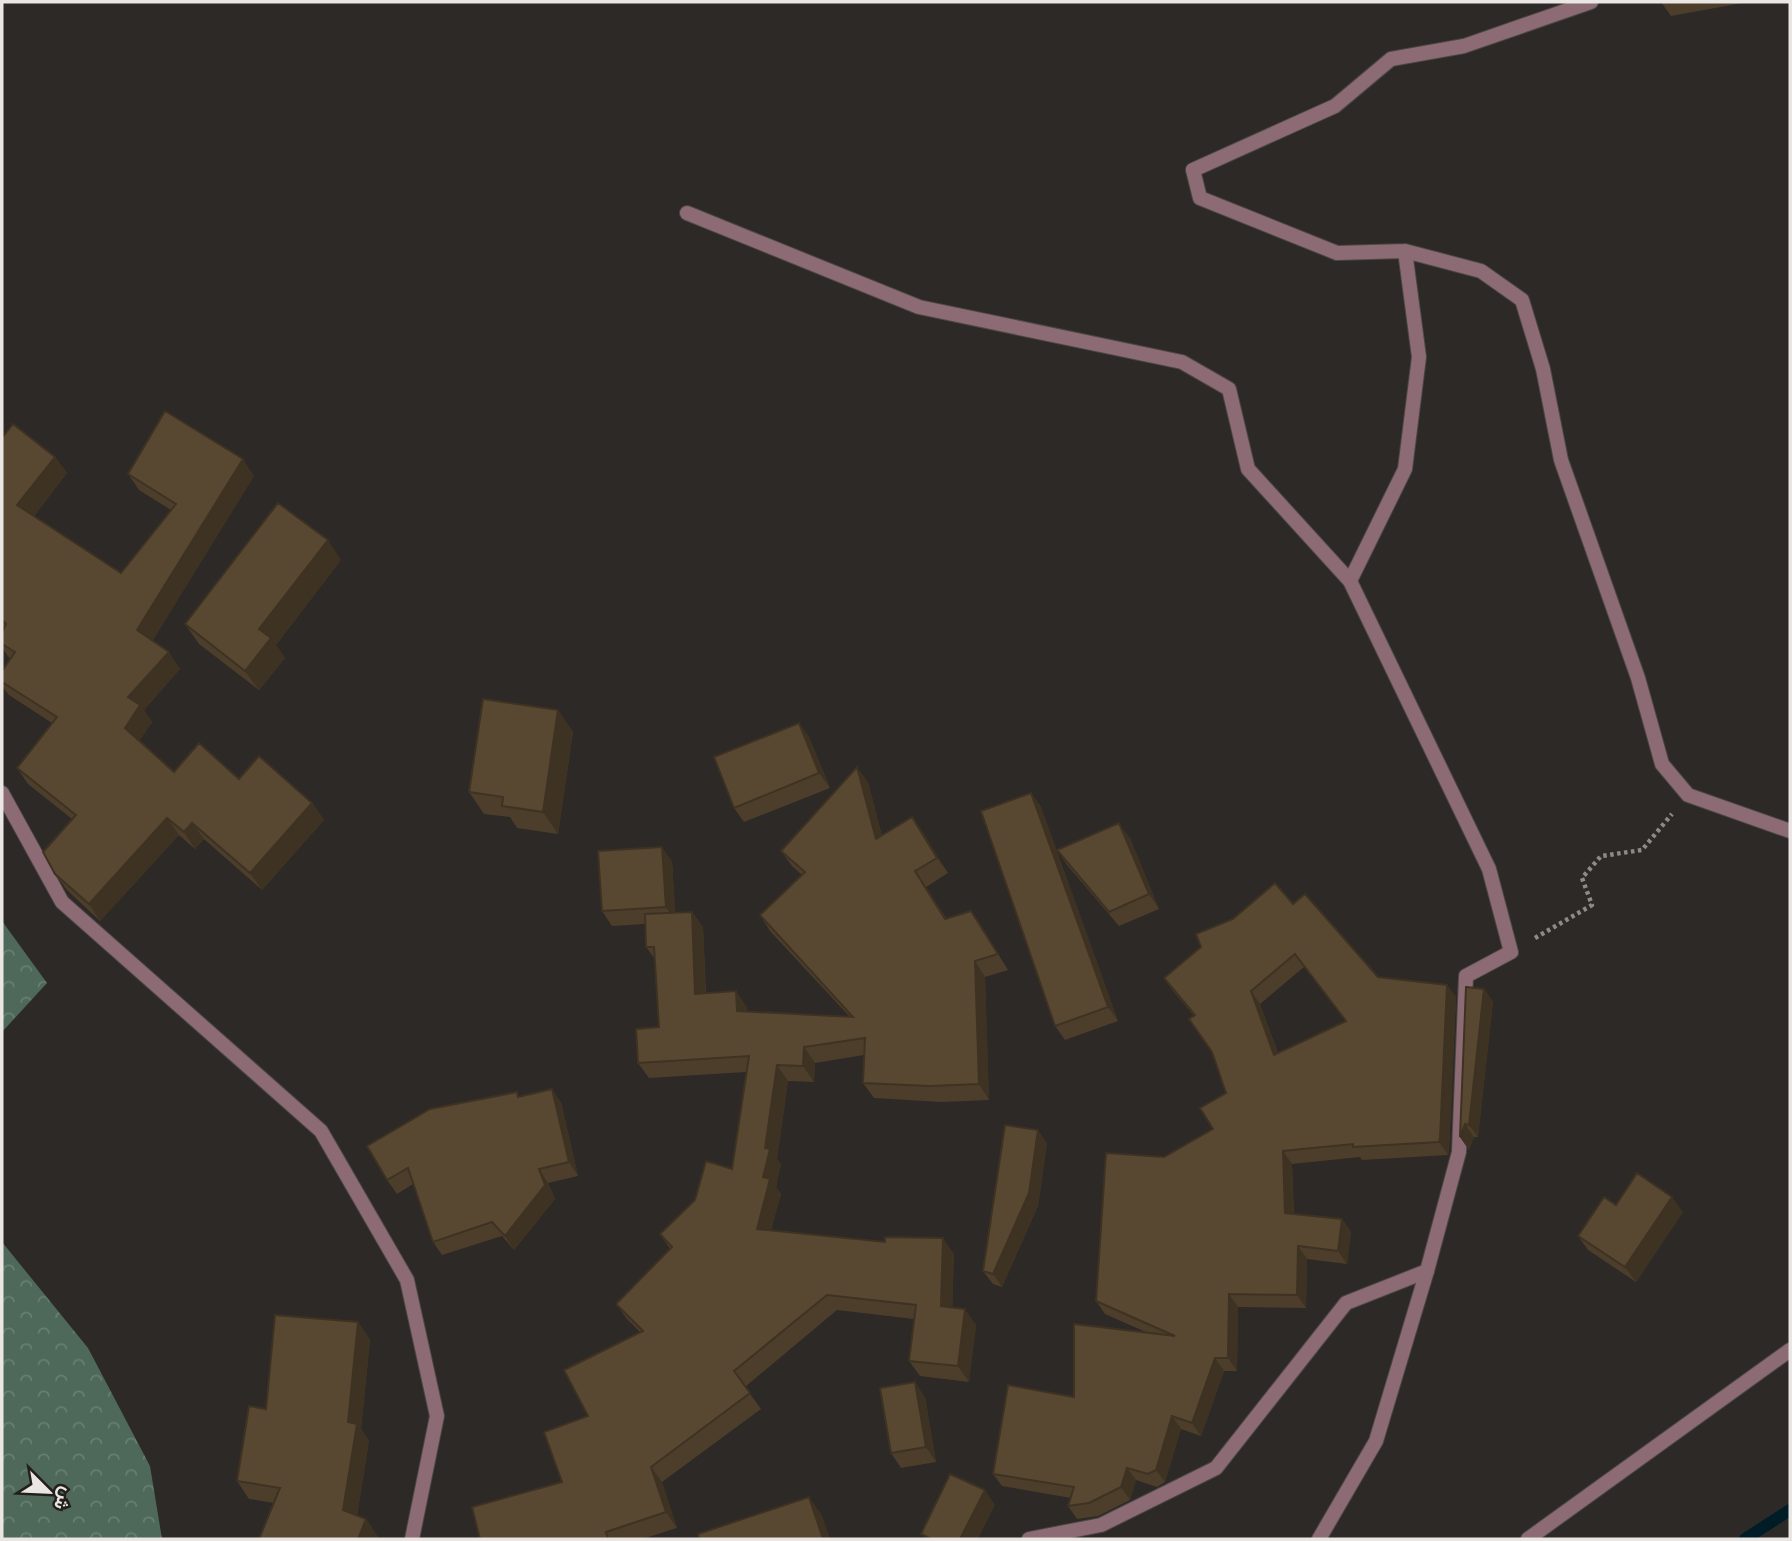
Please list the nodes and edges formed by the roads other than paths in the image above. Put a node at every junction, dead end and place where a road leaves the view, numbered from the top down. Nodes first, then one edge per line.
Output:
1 (1591, 2) edge
2 (687, 213) dead end
3 (1405, 251) junction
4 (1350, 580) junction
5 (2, 793) edge
6 (1790, 831) edge
7 (1427, 1271) junction
8 (1790, 1350) edge
9 (412, 1539) edge
10 (1029, 1539) edge
11 (1319, 1539) edge
12 (1528, 1539) edge

1 - 3 street
2 - 4 street
3 - 4 street
3 - 6 street
4 - 7 street
5 - 9 street
7 - 10 street
7 - 11 street
8 - 12 street

